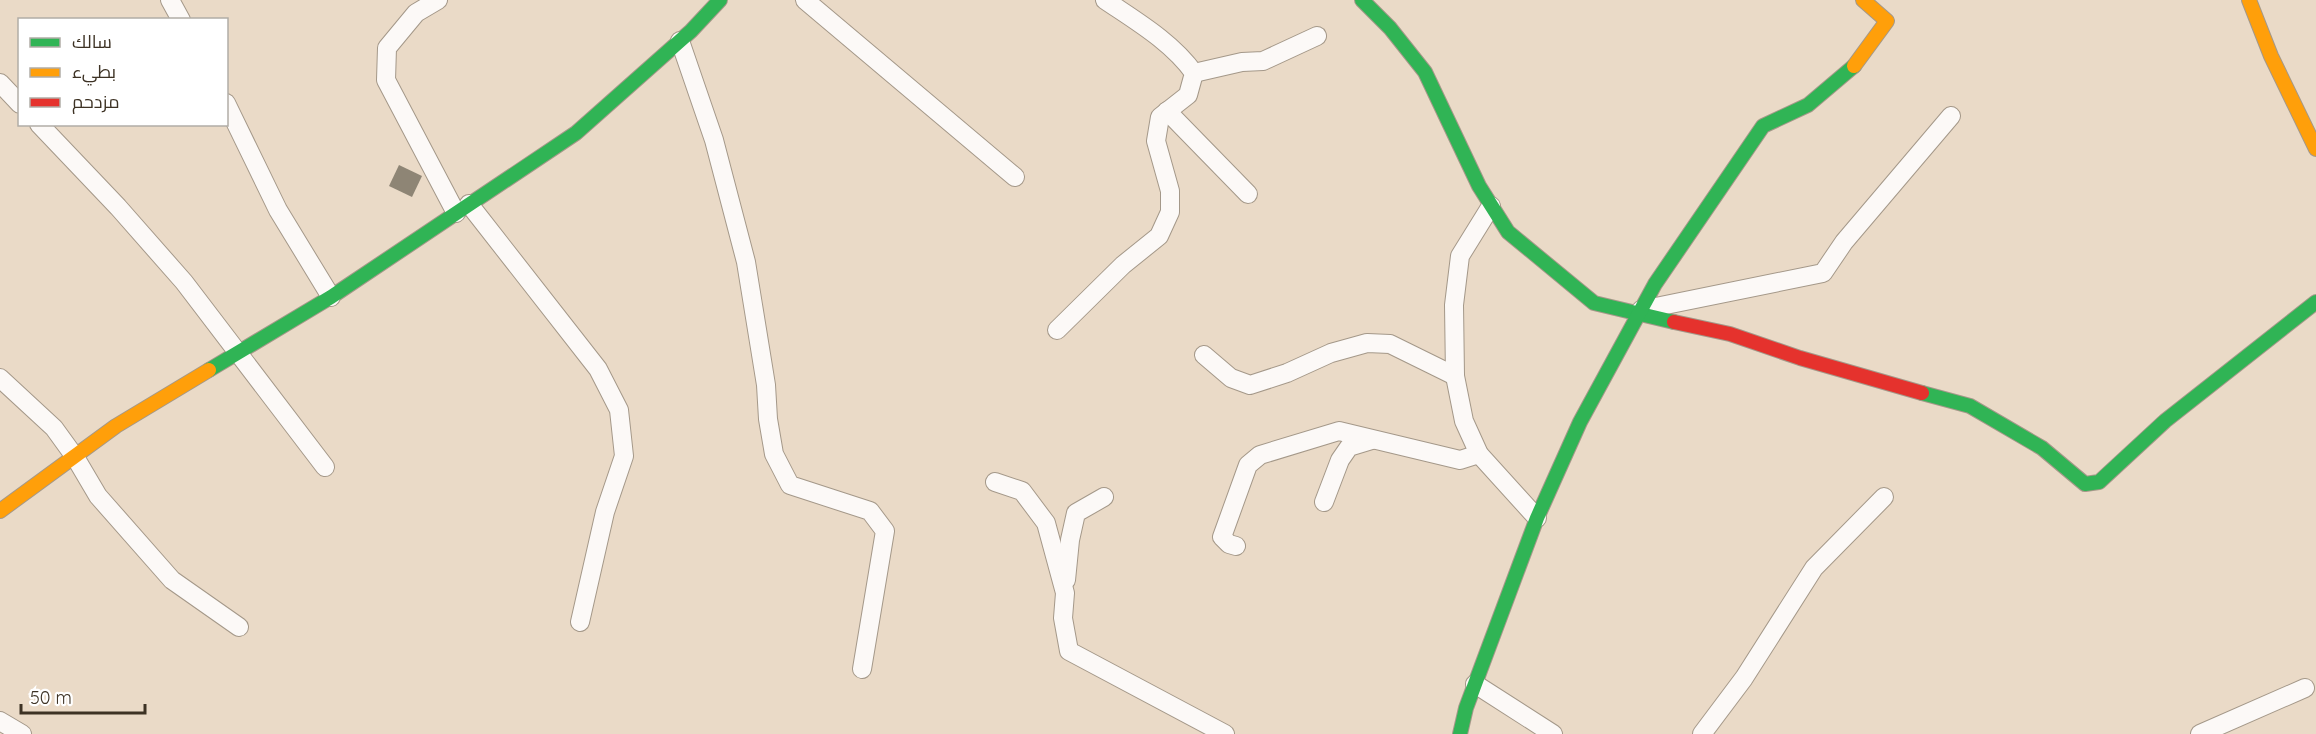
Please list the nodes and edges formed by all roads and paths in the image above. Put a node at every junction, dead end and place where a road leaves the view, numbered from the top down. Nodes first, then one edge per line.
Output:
1 (170, 0) edge
2 (438, 0) edge
3 (720, 0) edge
4 (805, 0) edge
5 (1105, 0) edge
6 (1362, 0) edge
7 (1863, 0) edge
8 (2249, 0) edge
9 (181, 18) edge
10 (1317, 36) dead end
11 (680, 41) junction
12 (1194, 73) junction
13 (0, 83) edge
14 (18, 102) edge
15 (228, 107) edge
16 (1167, 111) junction
17 (1951, 116) dead end
18 (41, 126) edge
19 (2316, 149) edge
20 (1015, 177) dead end
21 (1248, 194) dead end
22 (1491, 206) junction
23 (462, 208) junction
24 (331, 297) junction
25 (2316, 302) edge
26 (1639, 313) junction
27 (1057, 330) dead end
28 (237, 353) junction
29 (1204, 355) dead end
30 (1455, 376) junction
31 (0, 378) edge
32 (1372, 440) junction
33 (1479, 454) junction
34 (75, 457) junction
35 (325, 466) dead end
36 (995, 482) dead end
37 (1104, 497) dead end
38 (1884, 497) dead end
39 (1324, 502) dead end
40 (0, 511) edge
41 (1537, 518) junction
42 (1236, 546) dead end
43 (1065, 593) junction
44 (580, 622) dead end
45 (239, 627) dead end
46 (862, 669) dead end
47 (1475, 684) junction
48 (2305, 688) dead end
49 (0, 721) edge
50 (21, 734) edge
51 (1225, 734) edge
52 (1460, 734) edge
53 (1553, 734) edge
54 (1702, 734) edge
55 (2200, 734) edge

1 - 9 street
2 - 23 street
3 - 11 street
4 - 20 street
5 - 12 street
6 - 22 street
7 - 26 street
8 - 19 street
10 - 12 street
11 - 23 street
11 - 46 street
12 - 16 street
13 - 14 street
15 - 24 street
16 - 21 street
16 - 27 street
17 - 26 street
18 - 28 street
22 - 26 street
22 - 30 street
23 - 24 street
23 - 44 street
24 - 28 street
25 - 26 street
26 - 41 street
28 - 34 street
28 - 35 street
29 - 30 street
30 - 33 street
31 - 34 street
32 - 33 street
32 - 39 street
32 - 42 street
33 - 41 street
34 - 40 street
34 - 45 street
36 - 43 street
37 - 43 street
38 - 54 street
41 - 47 street
43 - 51 street
47 - 52 street
47 - 53 street
48 - 55 street
49 - 50 street

